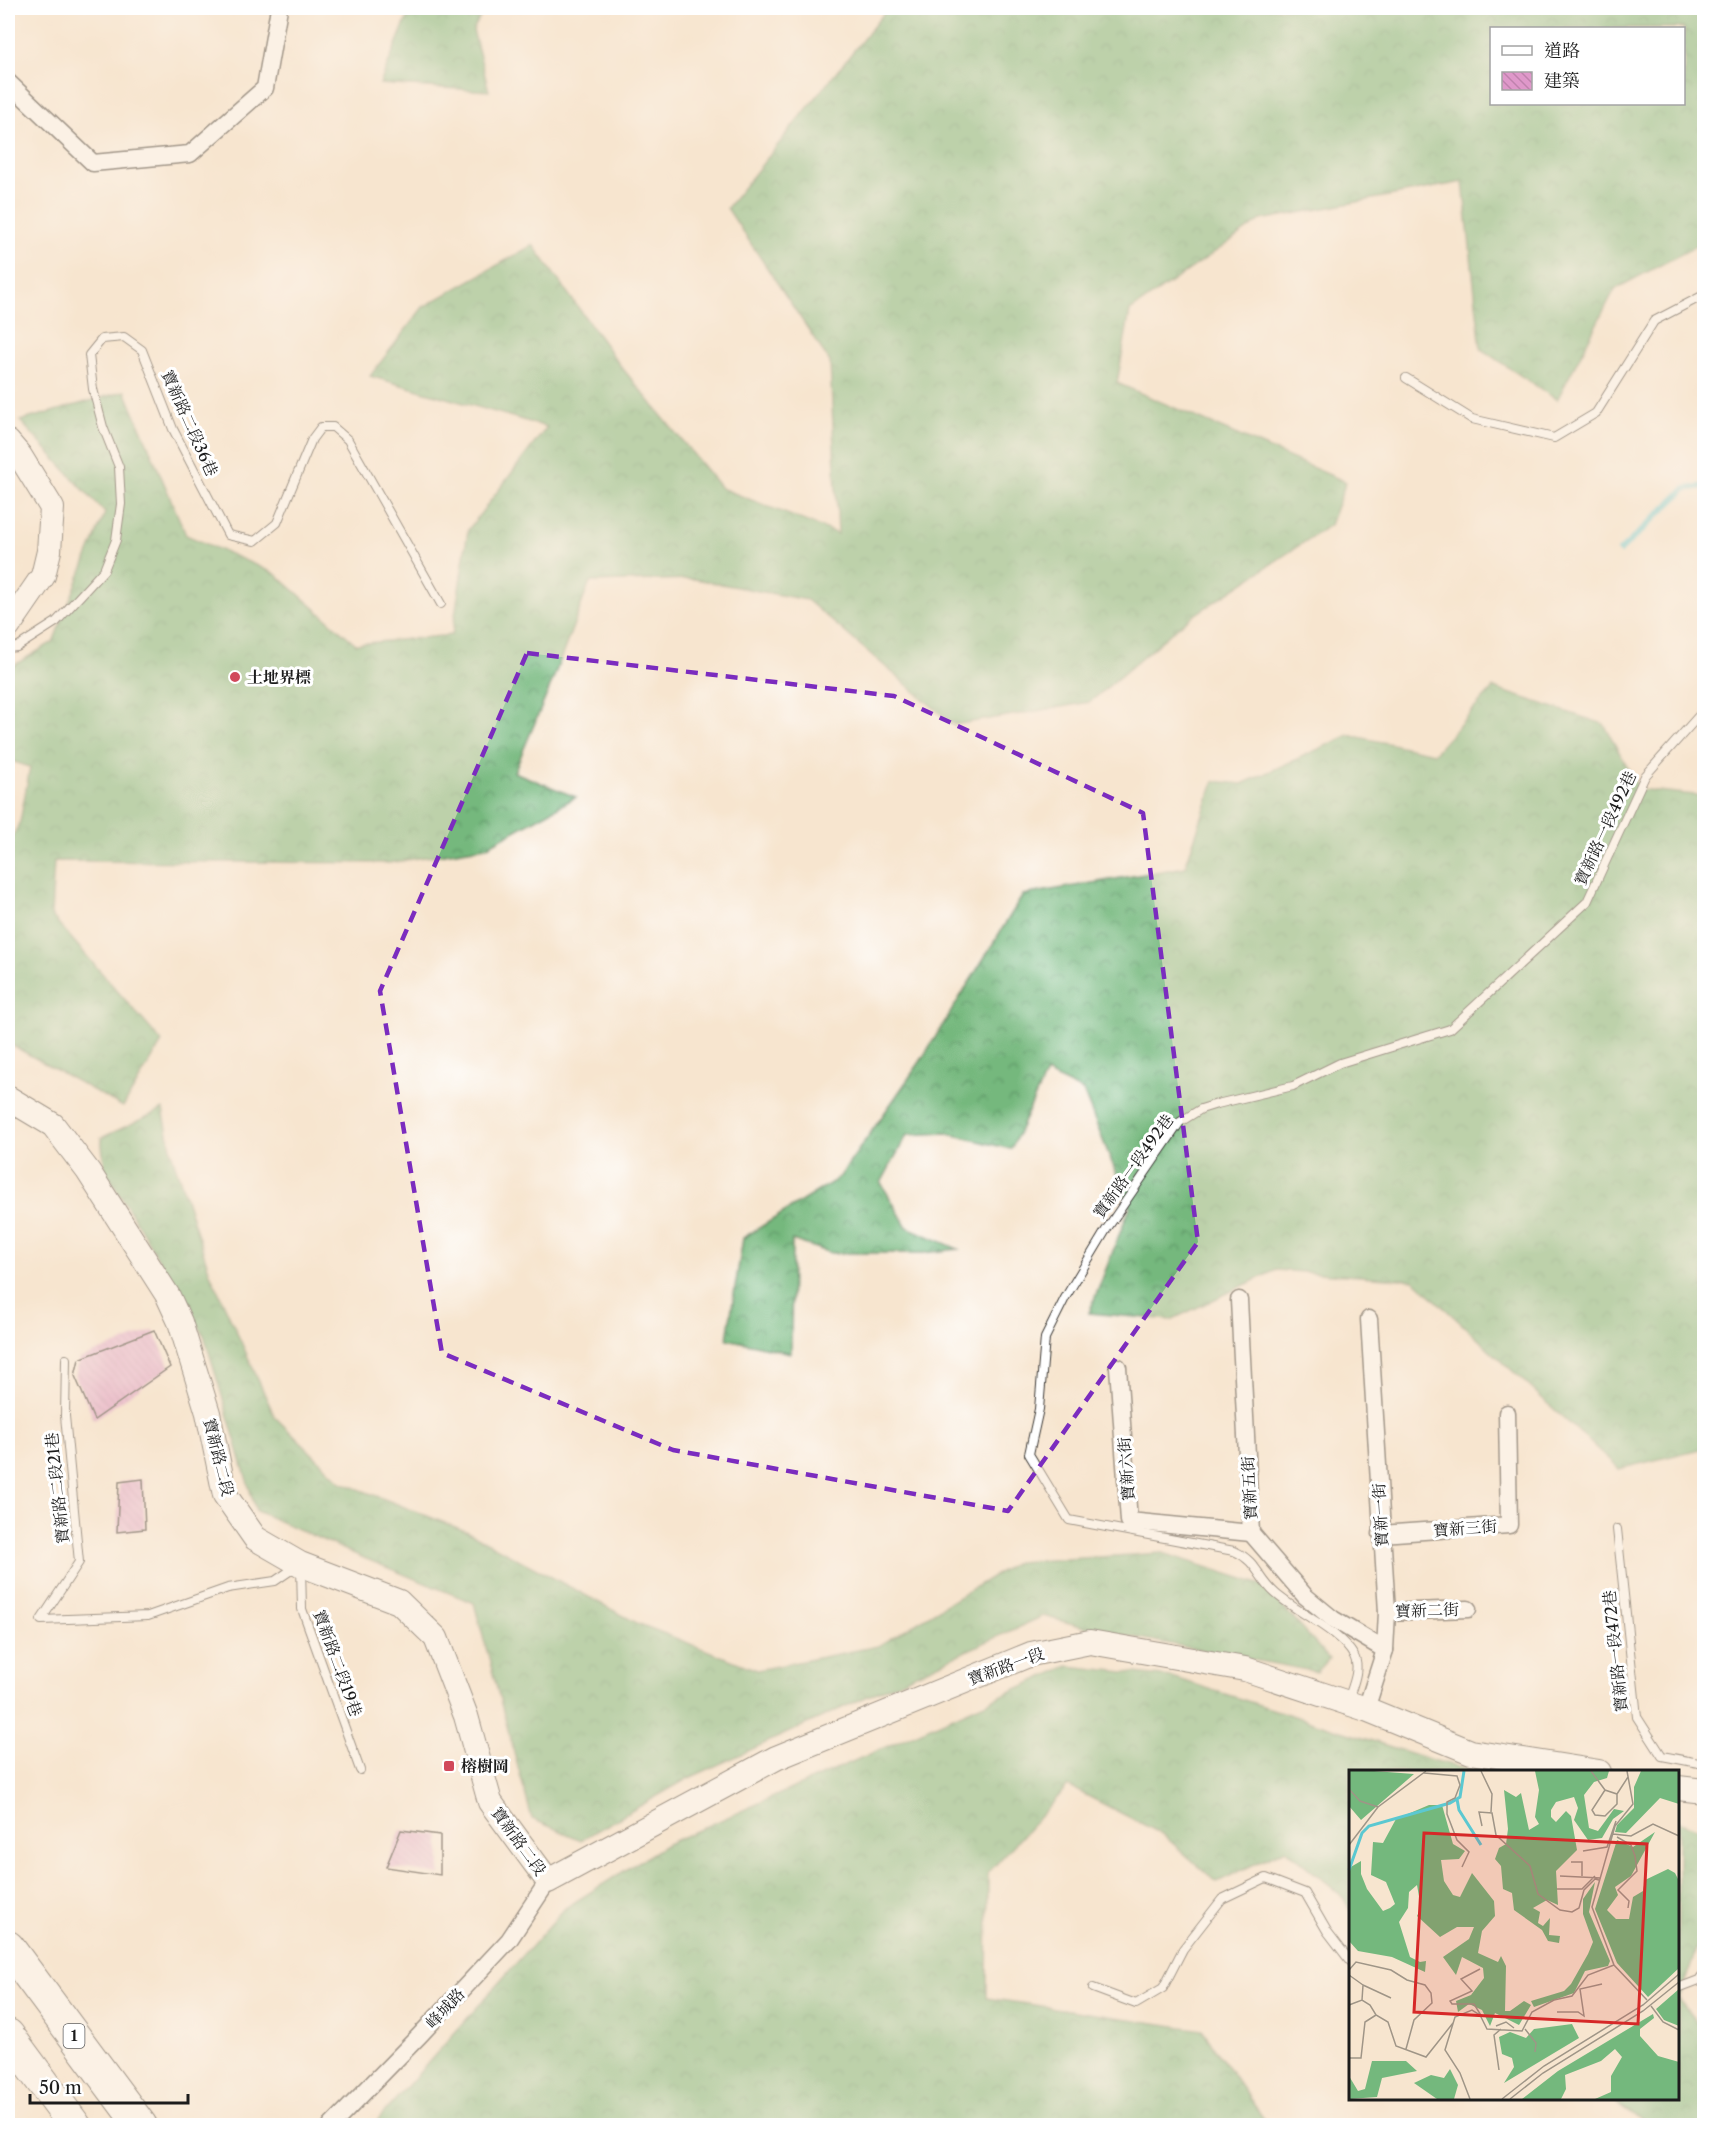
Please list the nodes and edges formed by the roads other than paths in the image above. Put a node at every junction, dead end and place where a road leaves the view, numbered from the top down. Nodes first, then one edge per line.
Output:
1 (279, 8) edge
2 (8, 82) edge
3 (1704, 295) edge
4 (1406, 378) dead end
5 (8, 442) edge
6 (441, 604) dead end
7 (8, 627) edge
8 (8, 648) edge
9 (1704, 710) edge
10 (8, 1098) edge
11 (1239, 1300) dead end
12 (1369, 1320) dead end
13 (66, 1359) dead end
14 (1118, 1367) dead end
15 (1507, 1413) dead end
16 (1617, 1529) dead end
17 (1251, 1533) junction
18 (1381, 1534) junction
19 (300, 1564) junction
20 (1468, 1609) dead end
21 (1387, 1612) junction
22 (1385, 1650) junction
23 (1357, 1705) junction
24 (1704, 1764) edge
25 (360, 1770) dead end
26 (1586, 1770) edge
27 (1679, 1788) edge
28 (1704, 1791) edge
29 (548, 1881) junction
30 (8, 1947) edge
31 (1349, 1960) edge
32 (1704, 1973) edge
33 (1679, 1987) edge
34 (1093, 1988) dead end
35 (8, 2035) edge
36 (75, 2126) edge
37 (141, 2126) edge
38 (331, 2126) edge

1 - 2 street
3 - 4 lane
5 - 7 street
6 - 8 lane, 寶新路二段36巷
9 - 23 lane, 寶新路一段492巷
10 - 19 street, 寶新路二段
11 - 17 street, 寶新五街
12 - 18 street, 寶新一街
13 - 19 lane, 寶新路二段21巷
14 - 17 street, 寶新六街
15 - 18 street, 寶新三街
16 - 24 lane, 寶新路一段472巷
17 - 22 street, 寶新五街
18 - 21 street, 寶新一街
19 - 25 lane, 寶新路二段19巷
19 - 29 street, 寶新路二段
20 - 21 street, 寶新二街
21 - 22 street, 寶新一街
22 - 23 street, 寶新一街
23 - 26 street, 寶新路一段
23 - 29 street, 寶新路一段
27 - 28 street
29 - 38 street, 峰城路
30 - 37 highway, 1
31 - 34 lane
32 - 33 lane
35 - 36 highway

